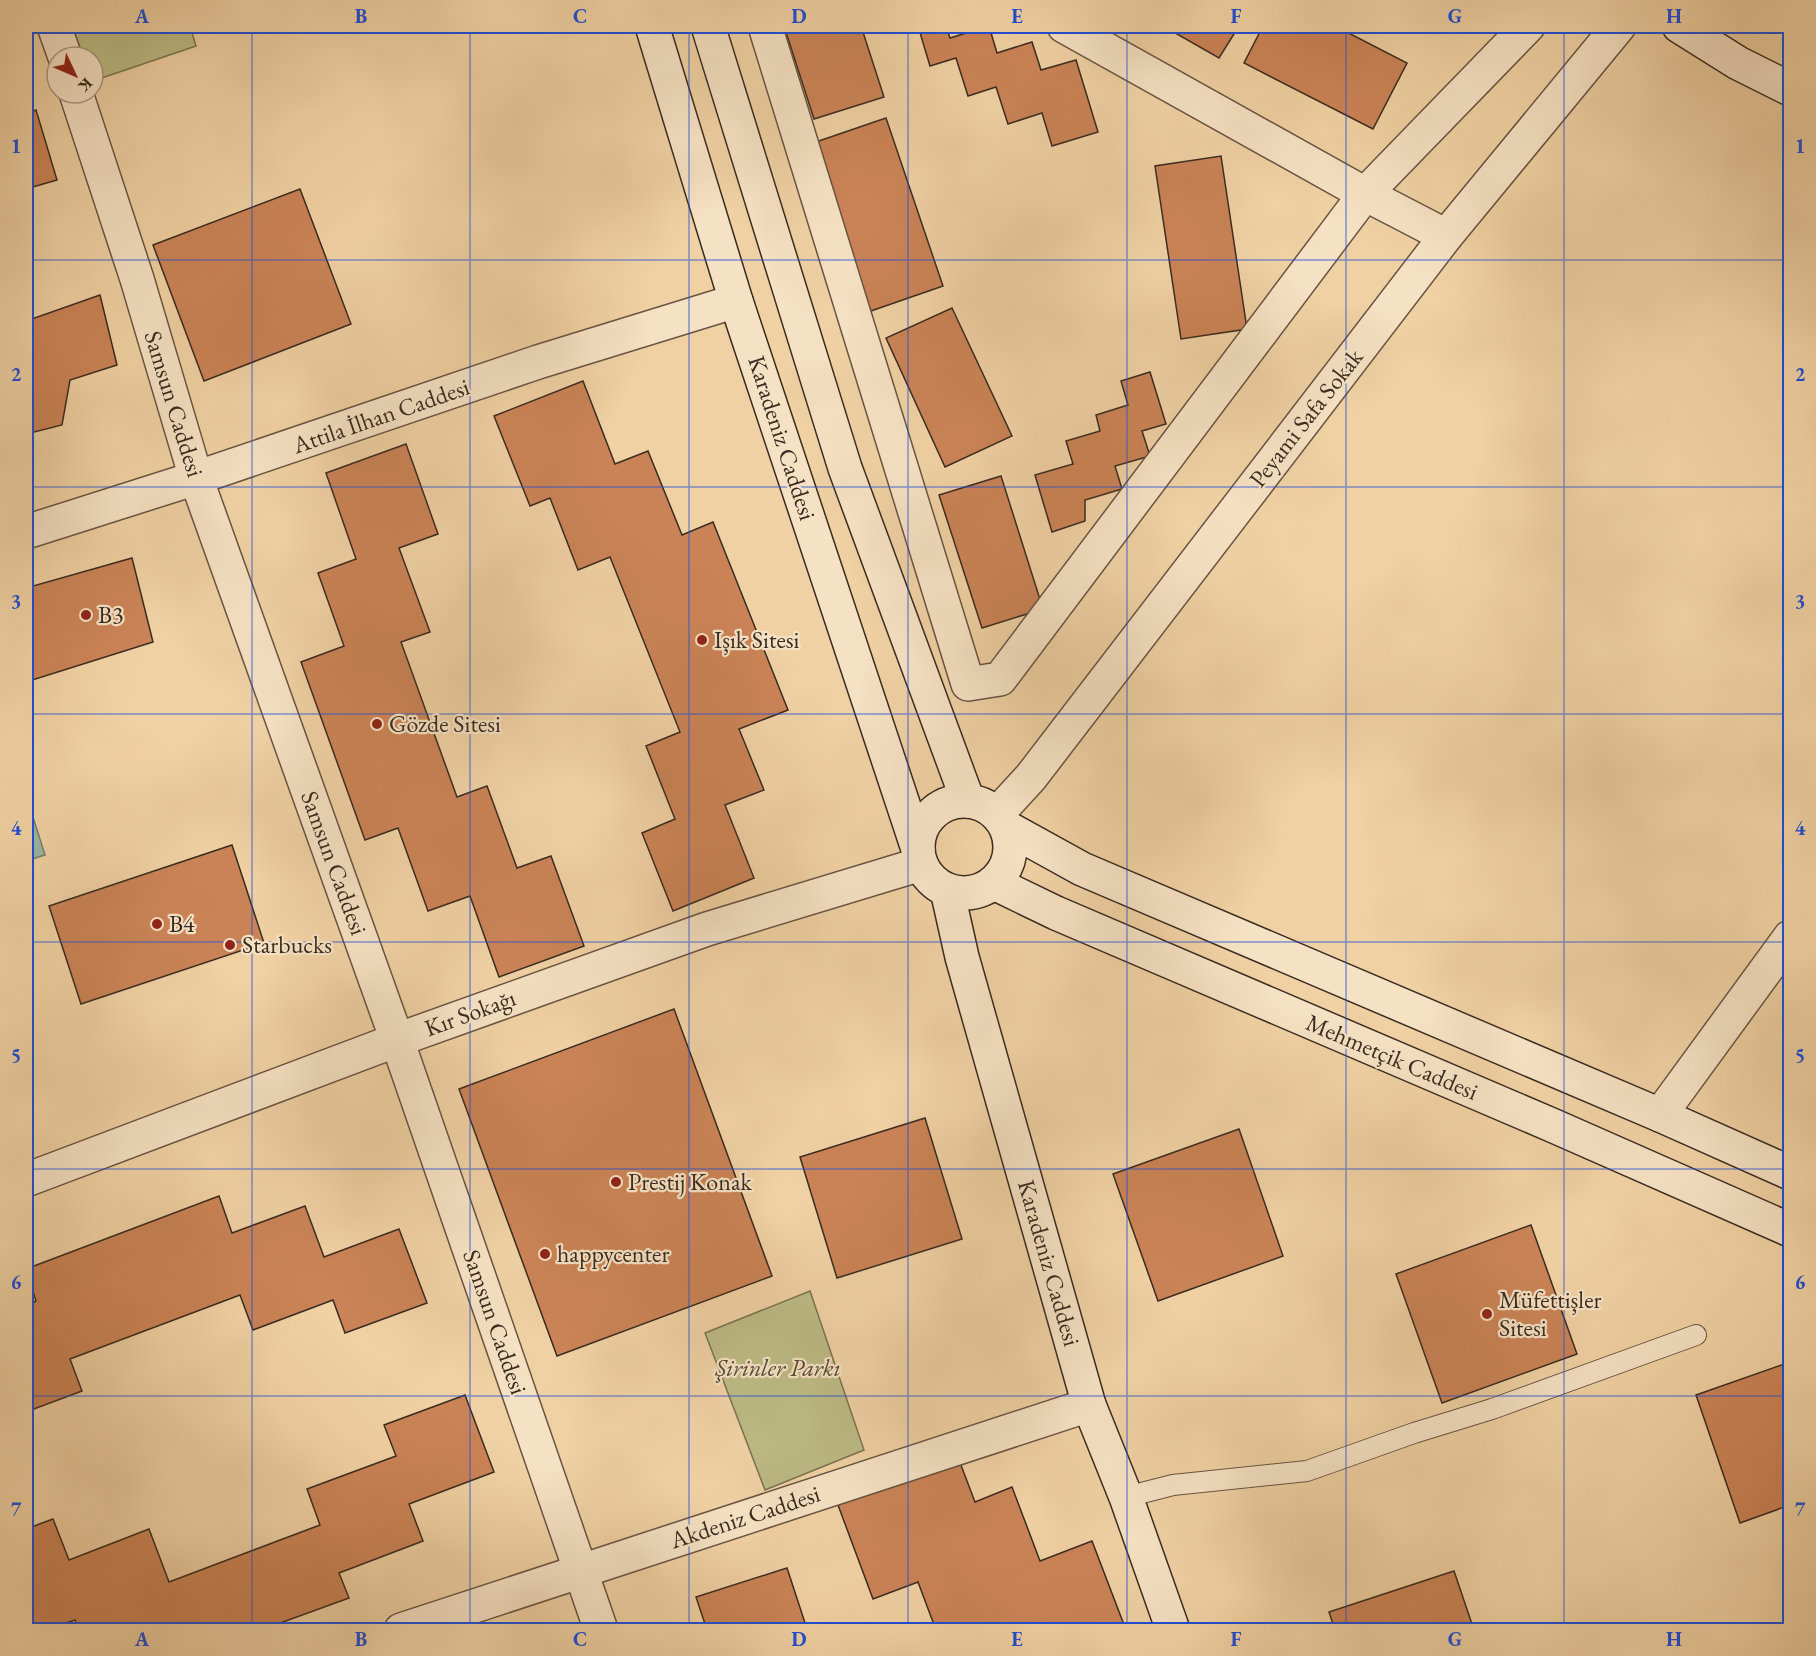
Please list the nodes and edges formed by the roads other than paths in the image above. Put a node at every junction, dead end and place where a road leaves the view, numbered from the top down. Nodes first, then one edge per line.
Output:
1 (54, 26) edge
2 (652, 26) edge
3 (708, 26) edge
4 (765, 26) edge
5 (1528, 26) edge
6 (1619, 26) edge
7 (1679, 26) edge
8 (1080, 29) edge
9 (61, 45) edge
10 (1791, 89) edge
11 (80, 105) edge
12 (1365, 194) junction
13 (1446, 236) junction
14 (736, 301) junction
15 (196, 478) junction
16 (26, 532) edge
17 (990, 814) junction
18 (920, 856) junction
19 (994, 884) junction
20 (947, 890) junction
21 (1791, 937) edge
22 (397, 1040) junction
23 (1660, 1115) junction
24 (1791, 1173) edge
25 (26, 1180) edge
26 (1791, 1230) edge
27 (1696, 1335) dead end
28 (1089, 1405) junction
29 (1126, 1497) junction
30 (581, 1571) junction
31 (401, 1630) edge
32 (601, 1630) edge
33 (1173, 1630) edge

1 - 9 street
2 - 14 street, Karadeniz Caddesi
3 - 17 street
4 - 12 street
5 - 12 street
6 - 13 street, Peyami Safa Sokak
7 - 10 street
8 - 12 street
11 - 15 street, Samsun Caddesi
12 - 13 street
13 - 17 street, Peyami Safa Sokak
14 - 15 street, Attila İlhan Caddesi
14 - 18 street, Karadeniz Caddesi
15 - 16 street, Attila İlhan Caddesi
15 - 22 street, Samsun Caddesi
17 - 18 street
17 - 19 street
17 - 23 street
18 - 20 street
18 - 22 street, Kır Sokağı
19 - 20 street
19 - 26 street, Mehmetçik Caddesi
20 - 28 street, Karadeniz Caddesi
21 - 23 street
22 - 25 street, Kır Sokağı
22 - 30 street, Samsun Caddesi
23 - 24 street
27 - 29 lane
28 - 29 street, Karadeniz Caddesi
28 - 30 street, Akdeniz Caddesi
29 - 33 street, Karadeniz Caddesi
30 - 31 street, Akdeniz Caddesi
30 - 32 street, Samsun Caddesi

